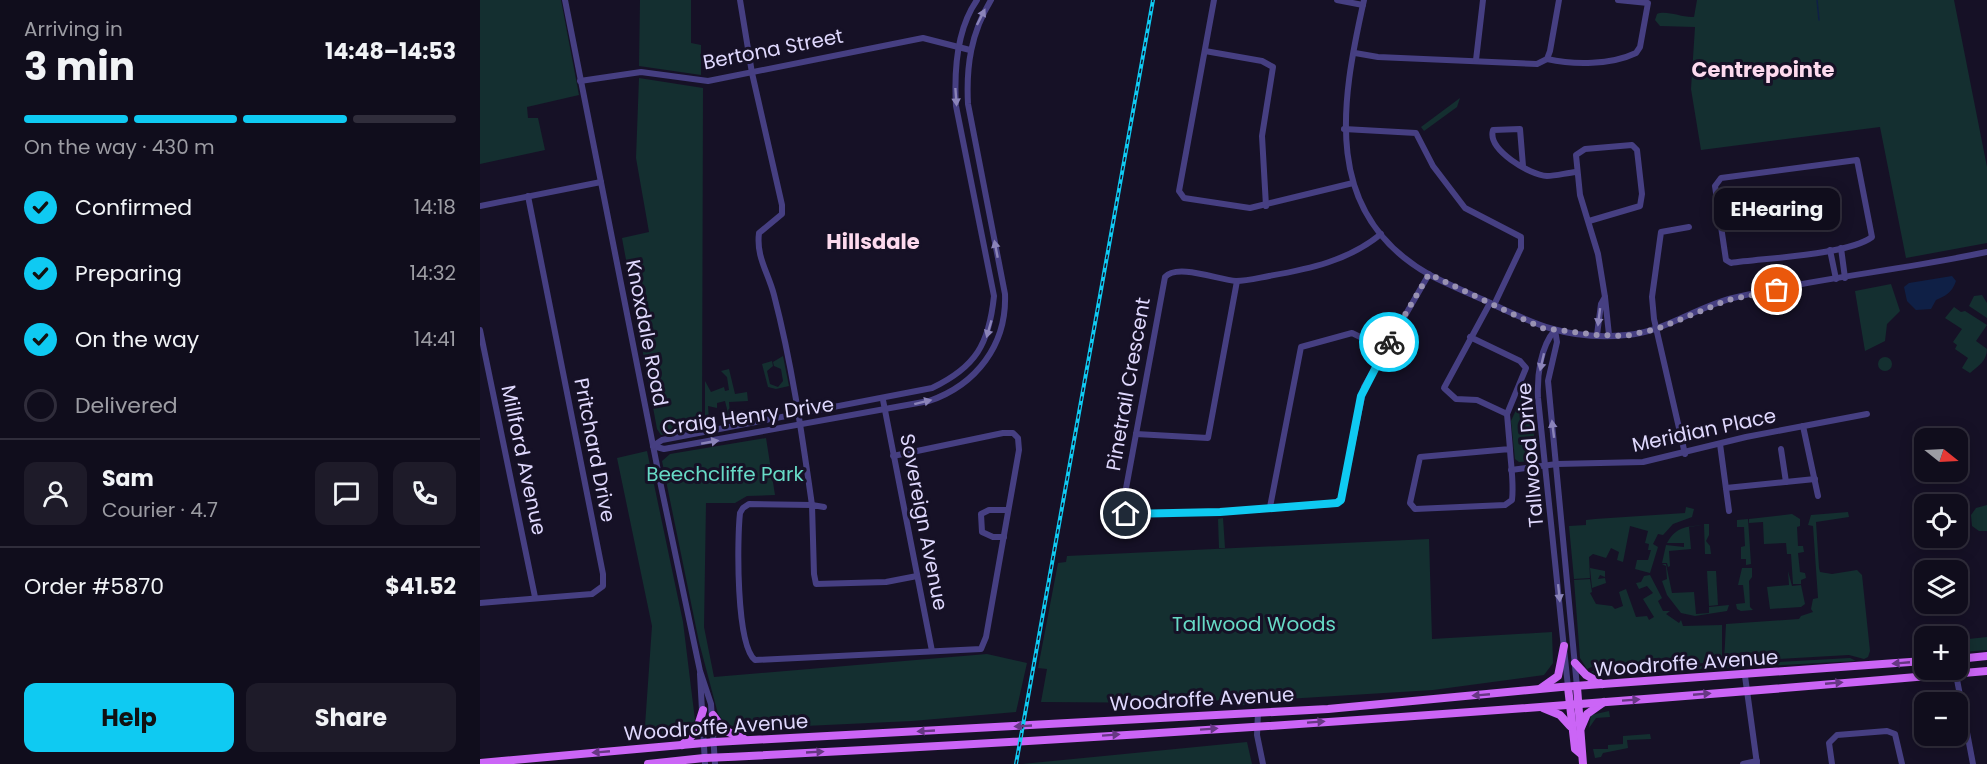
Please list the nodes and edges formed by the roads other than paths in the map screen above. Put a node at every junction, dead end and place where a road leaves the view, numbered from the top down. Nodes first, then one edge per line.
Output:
1 (565, 0) edge
2 (742, 0) edge
3 (977, 0) edge
4 (991, 0) edge
5 (1214, 0) edge
6 (1336, 0) edge
7 (1483, 0) edge
8 (1559, 0) edge
9 (1618, 0) edge
10 (1363, 2) edge
11 (959, 46) junction
12 (970, 50) junction
13 (1205, 51) junction
14 (1355, 52) junction
15 (1547, 59) junction
16 (1476, 60) junction
17 (752, 73) junction
18 (580, 81) junction
19 (1344, 129) junction
20 (1523, 166) junction
21 (1576, 172) junction
22 (601, 182) junction
23 (1353, 183) junction
24 (528, 196) junction
25 (480, 206) edge
26 (1266, 206) junction
27 (1589, 221) junction
28 (1689, 227) dead end
29 (1380, 234) junction
30 (1841, 248) junction
31 (1830, 250) junction
32 (1987, 252) edge
33 (1429, 274) junction
34 (1845, 278) junction
35 (1836, 279) junction
36 (1238, 281) junction
37 (1605, 297) junction
38 (1492, 304) junction
39 (1657, 329) junction
40 (480, 330) edge
41 (1555, 330) junction
42 (1597, 335) junction
43 (1610, 335) junction
44 (1470, 337) junction
45 (1385, 349) junction
46 (883, 400) junction
47 (885, 411) junction
48 (1508, 414) junction
49 (1868, 414) dead end
50 (799, 416) junction
51 (801, 426) junction
52 (1803, 426) junction
53 (1136, 434) junction
54 (1720, 444) junction
55 (653, 446) junction
56 (1510, 448) junction
57 (1781, 449) dead end
58 (1685, 454) junction
59 (893, 456) junction
60 (1557, 464) junction
61 (1545, 465) junction
62 (1511, 471) junction
63 (1815, 479) junction
64 (1786, 482) junction
65 (1726, 488) junction
66 (1818, 496) dead end
67 (813, 505) junction
68 (824, 507) dead end
69 (1270, 507) junction
70 (1008, 510) junction
71 (1729, 511) dead end
72 (1004, 537) junction
73 (916, 576) junction
74 (535, 597) junction
75 (480, 603) edge
76 (1564, 646) junction
77 (932, 651) junction
78 (1987, 656) edge
79 (1968, 658) edge
80 (1914, 662) edge
81 (1575, 663) junction
82 (700, 671) junction
83 (1968, 671) edge
84 (1987, 671) edge
85 (1914, 675) edge
86 (1745, 676) junction
87 (1958, 680) edge
88 (1604, 684) junction
89 (1568, 687) junction
90 (1577, 687) junction
91 (1539, 689) junction
92 (1746, 690) junction
93 (1604, 702) junction
94 (1573, 703) junction
95 (1538, 707) junction
96 (703, 710) junction
97 (1257, 713) junction
98 (713, 715) junction
99 (1061, 724) junction
100 (1257, 726) junction
101 (1571, 727) junction
102 (985, 728) junction
103 (1580, 729) junction
104 (1062, 738) junction
105 (748, 740) junction
106 (715, 742) junction
107 (985, 742) junction
108 (705, 743) junction
109 (681, 745) junction
110 (1581, 754) junction
111 (705, 761) edge
112 (715, 761) edge
113 (480, 763) edge
114 (1757, 763) edge
115 (648, 764) edge
116 (1263, 764) edge
117 (1583, 764) edge
118 (1743, 764) edge
119 (1832, 764) edge
120 (1902, 764) edge
121 (1973, 764) edge

1 - 18 street, Knoxdale Road
2 - 17 street
3 - 11 street, Craig Henry Drive
12 -> 4 street, Craig Henry Drive
5 - 13 street
6 - 10 street
7 - 16 street
8 - 15 street
9 - 15 street
10 - 14 street
11 - 12 street, Bertona Street
11 - 17 street, Bertona Street
11 -> 46 street, Craig Henry Drive
47 -> 12 street, Craig Henry Drive
13 - 26 street
13 - 26 street
14 - 16 street
14 - 19 street
15 - 16 street
17 - 18 street, Bertona Street
17 - 50 street
18 - 22 street, Knoxdale Road
19 - 23 street
19 - 38 street
20 - 20 street
20 - 21 street
21 - 27 street
21 - 27 street
22 - 24 street
22 - 55 street, Knoxdale Road
23 - 26 street
23 - 29 street
24 - 25 street
24 - 74 street, Pritchard Drive
27 - 37 street
28 - 39 street
29 - 33 street
29 - 36 street, Pinetrail Crescent
30 - 31 street
30 - 31 street
30 - 34 street
31 - 35 street
32 - 34 street
33 - 38 street
33 - 45 street, Pinetrail Crescent
34 - 35 street
35 - 39 street
36 - 53 street
36 - 53 street, Pinetrail Crescent
37 -> 42 street
37 - 43 street
38 - 41 street
38 - 44 street
39 - 43 street
39 - 58 street
40 - 74 street, Millford Avenue
41 - 42 street
60 -> 41 street, Tallwood Drive
41 -> 61 street, Tallwood Drive
42 - 43 street
44 - 48 street
44 - 48 street
45 - 69 street, Pinetrail Crescent
45 - 69 street
46 - 47 street, Sovereign Avenue
46 - 50 street, Craig Henry Drive
47 - 51 street, Craig Henry Drive
47 - 59 street, Sovereign Avenue
48 - 56 street
49 - 52 street, Meridian Place
50 - 51 street
50 - 55 street, Craig Henry Drive
55 -> 51 street, Craig Henry Drive
51 - 67 street
52 - 54 street, Meridian Place
52 - 63 street
53 - 69 street, Pinetrail Crescent
54 - 58 street, Meridian Place
54 - 65 street
55 - 82 street, Knoxdale Road
56 - 62 street
56 - 62 street
57 - 64 street
58 - 60 street, Meridian Place
59 - 70 street
59 - 73 street, Sovereign Avenue
60 - 61 street, Meridian Place
60 - 81 street, Tallwood Drive
61 - 62 street, Meridian Place
61 -> 76 street, Tallwood Drive
63 - 64 street
63 - 66 street
64 - 65 street
65 - 71 street
67 - 68 street
67 - 73 street
67 - 77 street
70 - 72 street
70 - 72 street
72 - 77 street
73 - 77 street, Sovereign Avenue
74 - 75 street, Pritchard Drive
76 - 89 street, Tallwood Drive
76 - 91 main road
78 - 79 main road
80 -> 86 main road, Woodroffe Avenue
81 - 88 main road
81 - 90 street, Tallwood Drive
82 - 96 street, Knoxdale Road
82 - 98 street, Knoxdale Road
83 - 84 main road, Woodroffe Avenue
92 -> 85 main road, Woodroffe Avenue
86 - 88 main road, Woodroffe Avenue
86 - 92 street
87 - 121 street
88 - 90 main road, Woodroffe Avenue
89 - 90 main road, Woodroffe Avenue
89 - 91 main road, Woodroffe Avenue
89 - 94 main road, Tallwood Drive
90 - 94 main road, Tallwood Drive
91 -> 97 main road, Woodroffe Avenue
93 -> 92 main road, Woodroffe Avenue
92 - 114 street
93 - 94 main road, Woodroffe Avenue
93 - 103 main road
94 - 95 main road, Woodroffe Avenue
94 - 101 main road
94 - 103 main road
100 -> 95 main road, Woodroffe Avenue
95 - 101 main road
96 - 108 street, Knoxdale Road
96 - 109 main road
97 - 99 main road, Woodroffe Avenue
97 - 100 street
98 - 105 main road
98 - 106 street, Knoxdale Road
99 -> 102 main road, Woodroffe Avenue
99 - 104 main road
104 -> 100 main road, Woodroffe Avenue
100 - 116 street
101 - 110 main road
102 -> 105 main road, Woodroffe Avenue
102 - 107 main road
103 - 110 main road
104 - 107 main road, Woodroffe Avenue
105 - 106 main road, Woodroffe Avenue
106 - 108 main road, Woodroffe Avenue
106 - 112 street, Knoxdale Road
112 -> 107 main road, Woodroffe Avenue
108 - 109 main road, Woodroffe Avenue
108 - 111 street, Knoxdale Road
109 -> 113 main road, Woodroffe Avenue
110 - 117 main road
111 - 112 main road, Woodroffe Avenue
111 - 115 main road, Woodroffe Avenue
114 - 118 street
119 - 120 street

